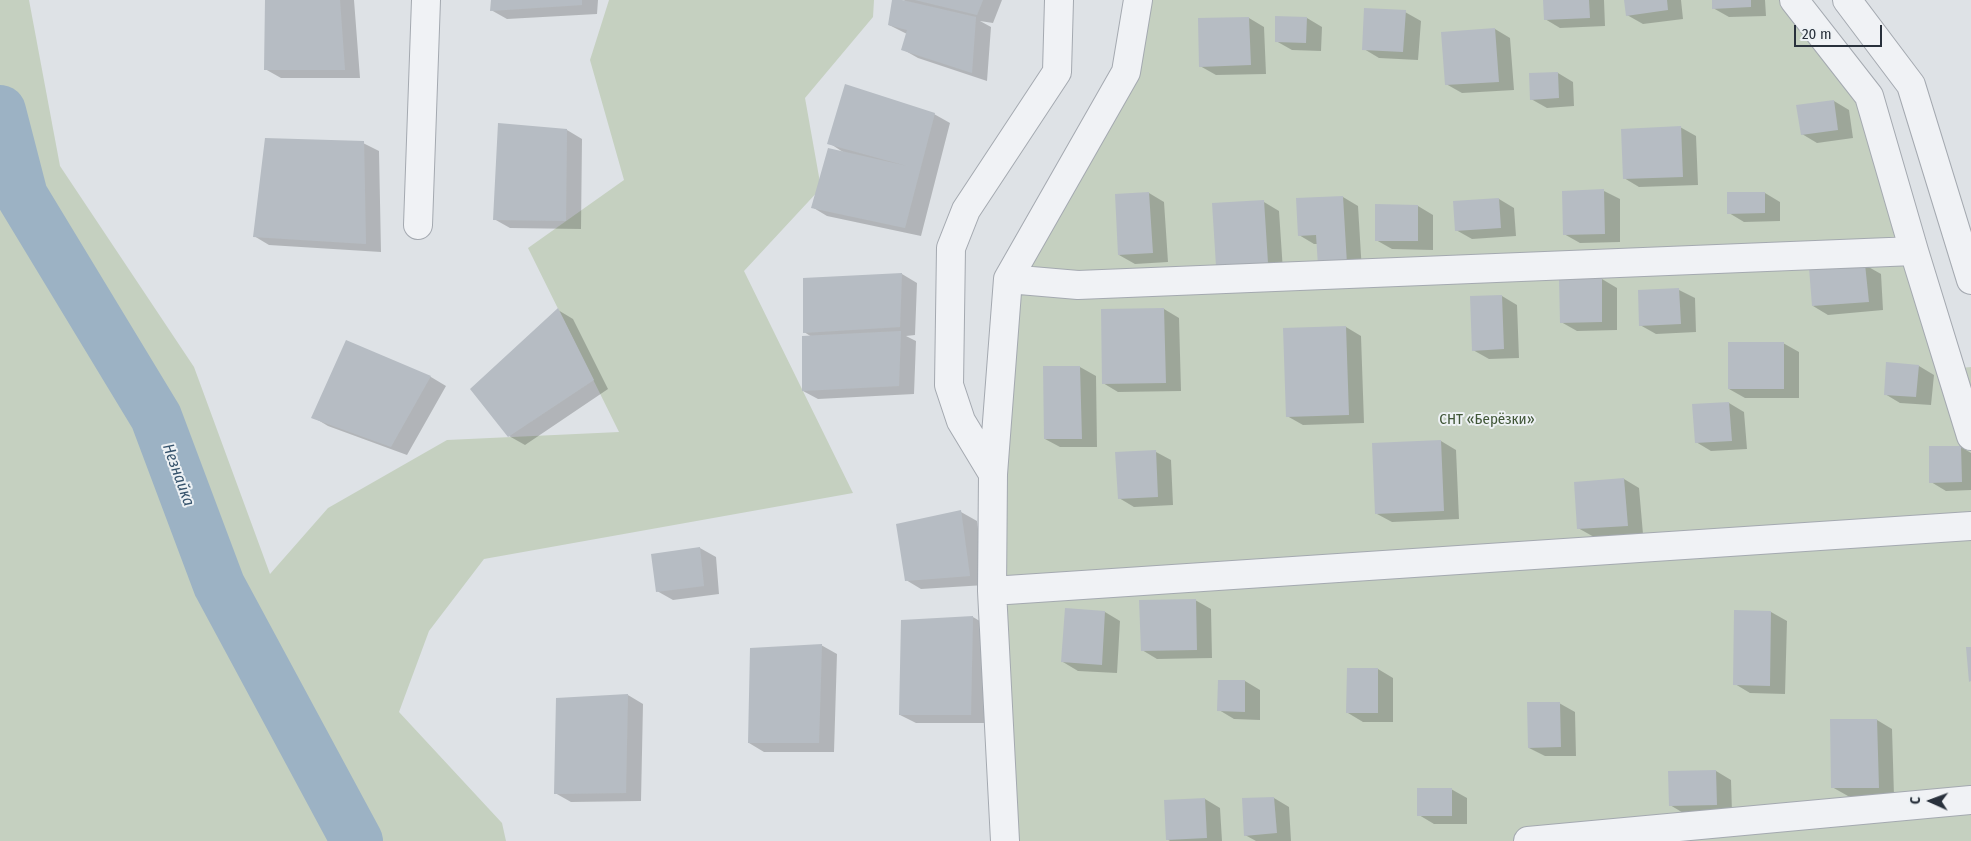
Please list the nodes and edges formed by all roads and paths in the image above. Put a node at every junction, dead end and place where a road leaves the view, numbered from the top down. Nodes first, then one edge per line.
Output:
1 (426, 0) edge
2 (1059, 0) edge
3 (1138, 0) edge
4 (1794, 0) edge
5 (1847, 0) edge
6 (418, 225) dead end
7 (1914, 251) junction
8 (1008, 279) junction
9 (1971, 280) edge
10 (1971, 436) edge
11 (993, 474) junction
12 (1971, 526) edge
13 (992, 591) junction
14 (1971, 800) edge
15 (1005, 841) edge
16 (1528, 841) edge

1 - 6 street
2 - 11 street
3 - 8 street
4 - 7 street
5 - 9 street
7 - 8 street
7 - 10 street
8 - 11 street
11 - 13 street
12 - 13 street
13 - 15 street
14 - 16 street

